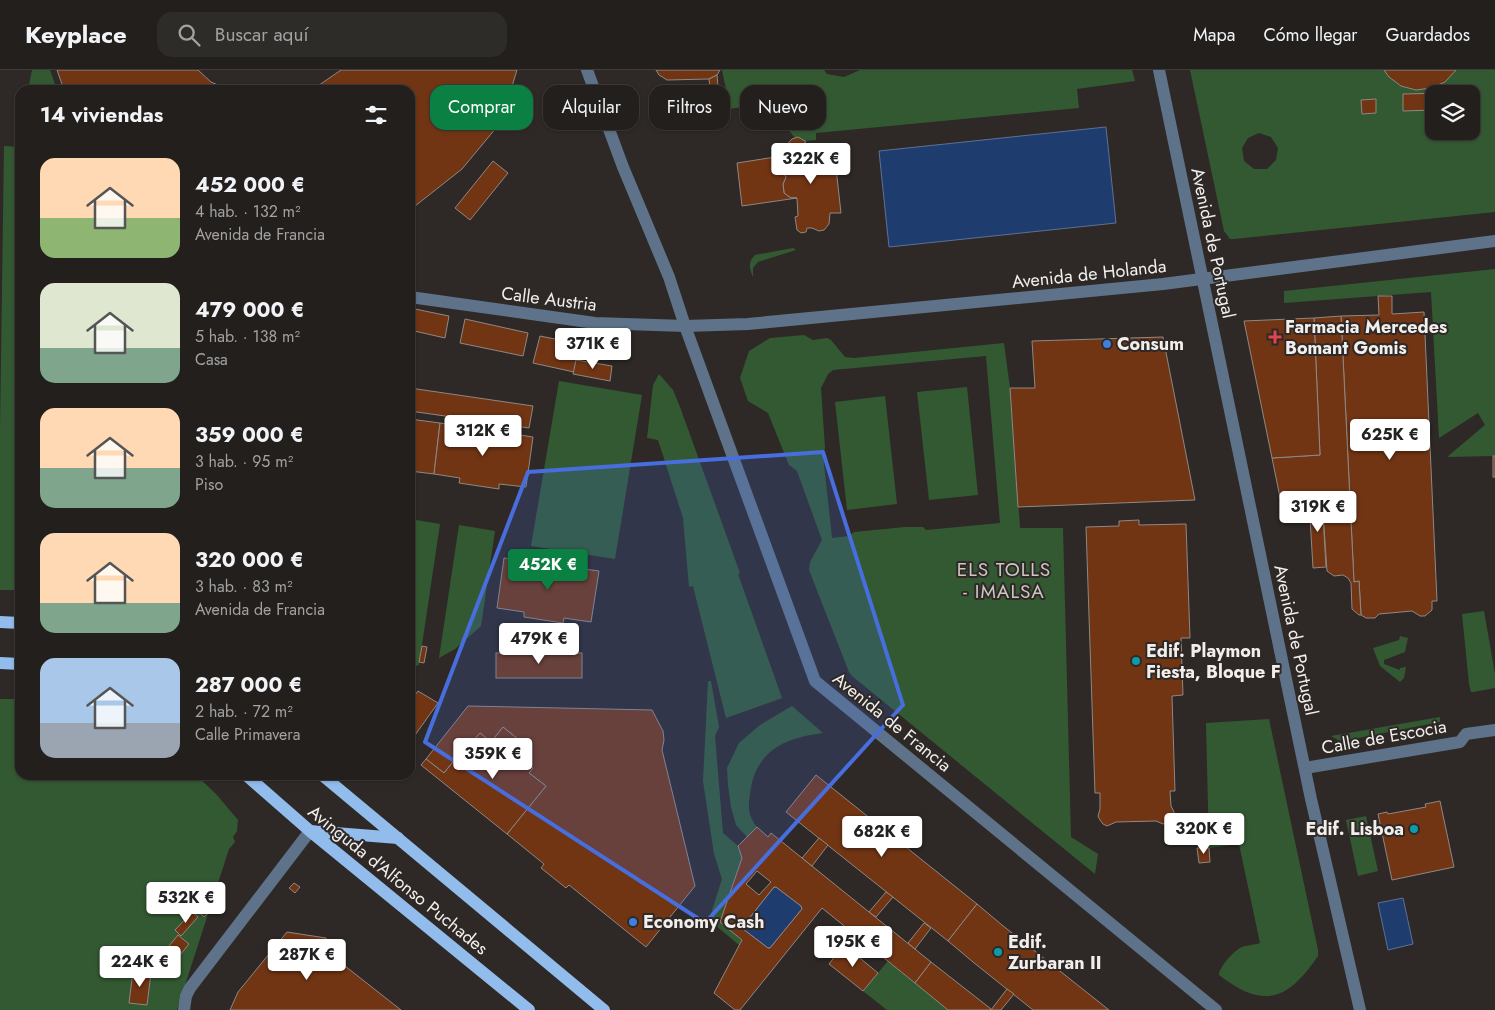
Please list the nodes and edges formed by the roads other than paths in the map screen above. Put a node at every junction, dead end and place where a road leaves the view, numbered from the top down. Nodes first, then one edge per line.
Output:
1 (587, 70) edge
2 (1159, 70) edge
3 (1495, 241) edge
4 (1202, 279) junction
5 (415, 298) edge
6 (685, 326) junction
7 (0, 622) edge
8 (15, 623) edge
9 (0, 663) edge
10 (15, 664) edge
11 (1495, 730) edge
12 (1305, 768) junction
13 (252, 780) edge
14 (328, 780) edge
15 (310, 831) junction
16 (398, 838) junction
17 (184, 1010) edge
18 (529, 1010) edge
19 (604, 1010) edge
20 (1216, 1010) edge
21 (1360, 1010) edge

1 - 6 street, Avenida de Francia
2 - 4 street, Avenida de Portugal
3 - 4 street, Avenida de Holanda
4 - 6 street, Avenida de Holanda
4 - 12 street, Avenida de Portugal
5 - 6 street, Calle Austria
6 - 20 street, Avenida de Francia
7 - 8 main road
9 - 10 main road
11 - 12 street, Calle de Escocia
12 - 21 street, Avenida de Portugal
13 - 15 main road, Avinguda d'Alfonso Puchades
14 - 16 main road, Avinguda d'Alfonso Puchades
15 - 16 main road
15 - 17 street
15 - 18 main road, Avinguda d'Alfonso Puchades
16 - 19 main road, Avinguda d'Alfonso Puchades

